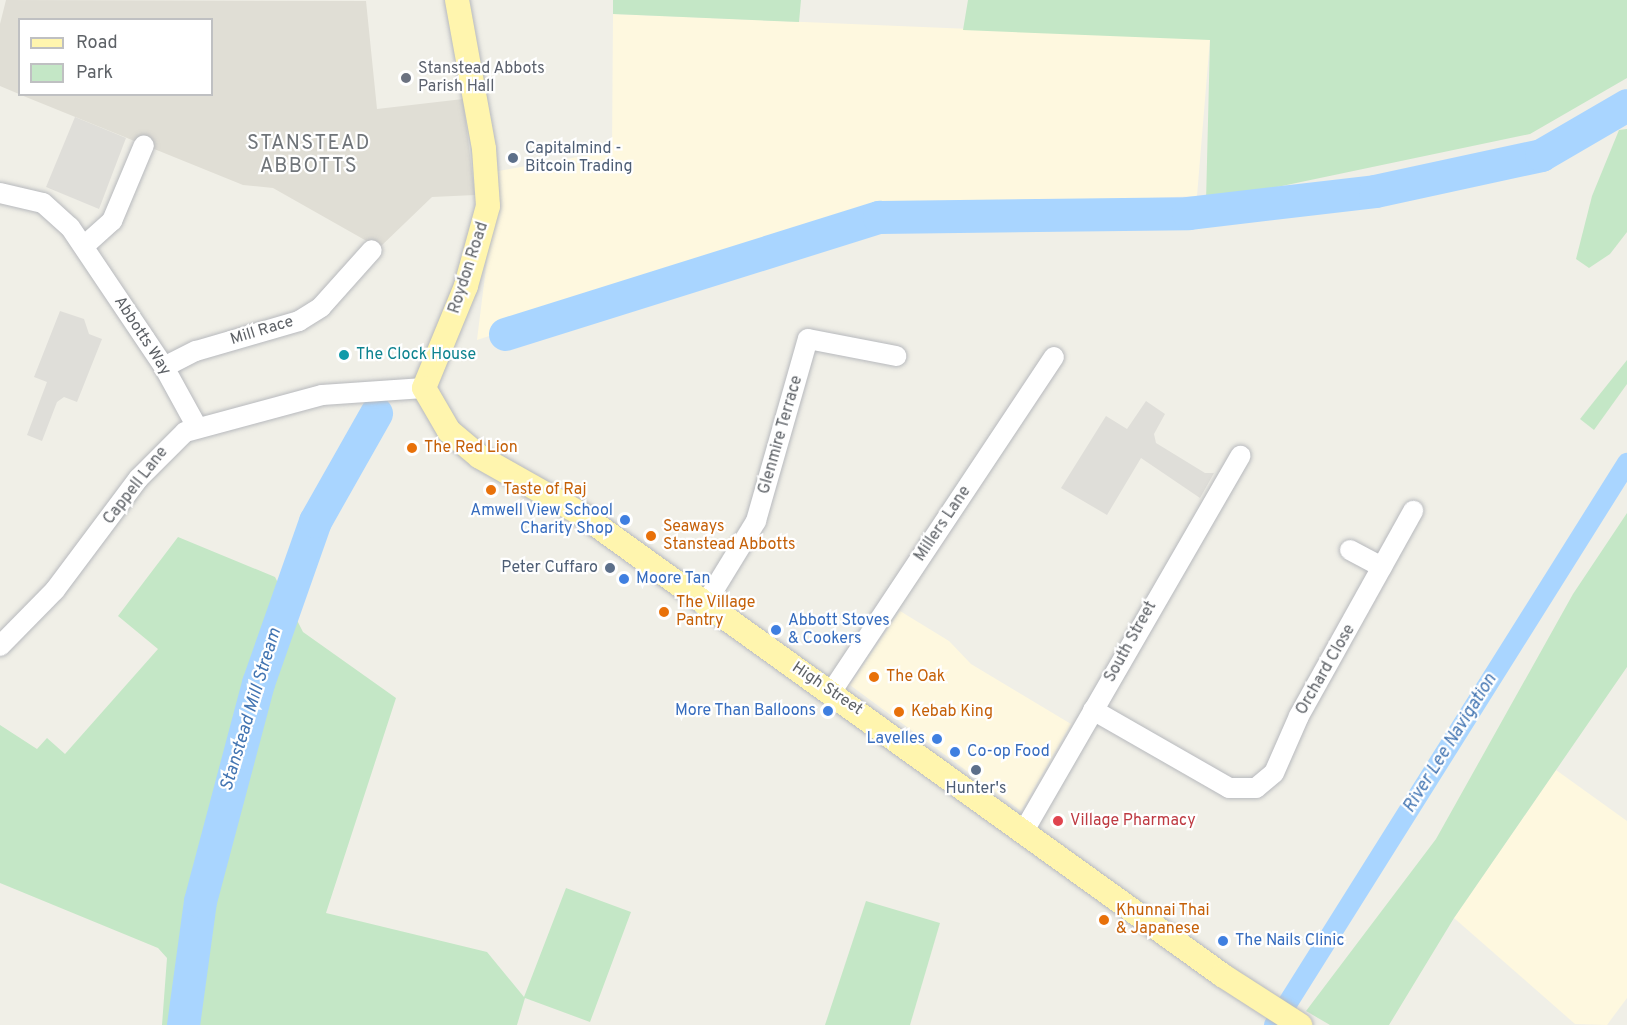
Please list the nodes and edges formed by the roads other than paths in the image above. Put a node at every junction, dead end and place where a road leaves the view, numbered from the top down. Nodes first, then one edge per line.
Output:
1 (458, 0) edge
2 (144, 145) dead end
3 (0, 193) edge
4 (84, 246) junction
5 (372, 250) dead end
6 (896, 356) dead end
7 (1054, 357) dead end
8 (164, 367) junction
9 (424, 388) junction
10 (197, 427) junction
11 (1240, 456) dead end
12 (1413, 511) dead end
13 (1350, 550) dead end
14 (1382, 567) junction
15 (704, 606) junction
16 (0, 646) edge
17 (832, 691) junction
18 (1093, 710) junction
19 (1025, 830) junction
20 (1300, 1025) edge

1 - 9 main road, Roydon Road
2 - 4 street
3 - 4 street, Abbotts Way
4 - 8 street, Abbotts Way
5 - 8 street, Mill Race
6 - 15 street, Glenmire Terrace
7 - 17 street, Millers Lane
8 - 10 street, Abbotts Way
9 - 10 street, Cappell Lane
9 - 15 main road, High Street
10 - 16 street, Cappell Lane
11 - 18 street, South Street
12 - 14 street, Orchard Close
13 - 14 street
14 - 18 street, Orchard Close
15 - 17 main road, High Street
17 - 19 main road, High Street
18 - 19 street, South Street
19 - 20 main road, High Street

